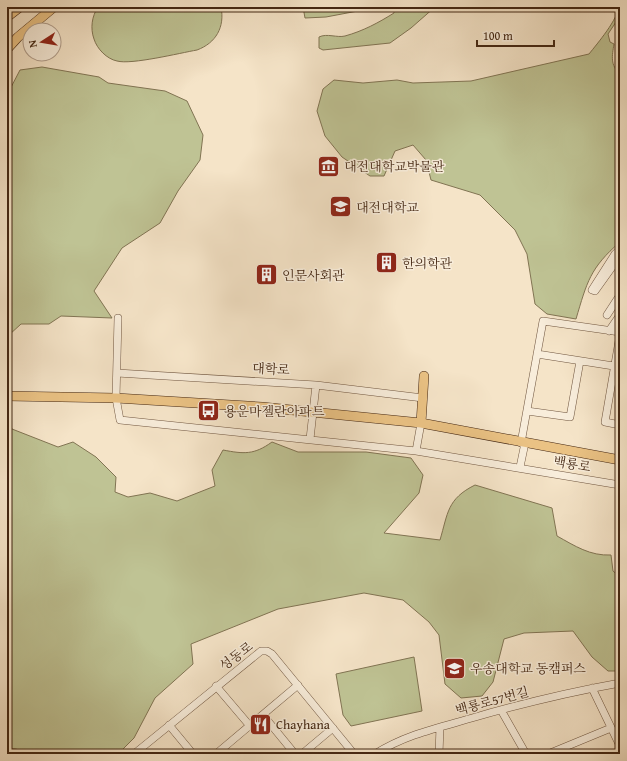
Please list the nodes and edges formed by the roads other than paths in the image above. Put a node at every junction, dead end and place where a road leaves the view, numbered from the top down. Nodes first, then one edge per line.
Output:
1 (20, 7) edge
2 (54, 7) edge
3 (7, 17) edge
4 (7, 50) edge
5 (620, 250) edge
6 (620, 256) edge
7 (620, 295) edge
8 (607, 315) dead end
9 (620, 315) edge
10 (118, 318) dead end
11 (609, 331) junction
12 (619, 331) edge
13 (537, 354) junction
14 (580, 361) junction
15 (617, 366) edge
16 (117, 373) junction
17 (424, 376) dead end
18 (316, 385) junction
19 (7, 396) edge
20 (116, 398) junction
21 (423, 398) junction
22 (527, 410) junction
23 (313, 412) junction
24 (421, 423) junction
25 (620, 425) edge
26 (310, 439) junction
27 (523, 443) junction
28 (416, 450) junction
29 (620, 460) edge
30 (520, 468) junction
31 (620, 485) edge
32 (620, 682) edge
33 (298, 685) junction
34 (216, 686) junction
35 (592, 688) junction
36 (501, 710) junction
37 (263, 715) junction
38 (169, 725) junction
39 (250, 726) junction
40 (440, 727) junction
41 (333, 728) junction
42 (611, 728) junction
43 (620, 746) edge
44 (134, 754) edge
45 (193, 754) edge
46 (216, 754) edge
47 (296, 754) edge
48 (302, 754) edge
49 (354, 754) edge
50 (375, 754) edge
51 (439, 754) edge
52 (526, 754) edge
53 (548, 754) edge

1 - 3 main road
2 - 4 main road
5 - 6 street
7 - 8 street
9 - 11 street
10 - 16 street
11 - 12 street
11 - 13 street
12 - 15 street
13 - 14 street
13 - 22 street
14 - 15 street
14 - 22 street
15 - 25 street
16 - 18 street, 대학로
16 - 20 street
17 - 21 main road
18 - 21 street, 대학로
18 - 23 street
19 - 20 main road
20 - 23 main road
20 - 26 street
21 - 24 main road
22 - 27 street
23 - 24 main road
23 - 26 street
24 - 27 main road
24 - 28 street
26 - 28 street
27 - 29 main road
27 - 30 street
28 - 30 street
30 - 31 street, 백룡로
32 - 35 street, 백룡로57번길
33 - 34 street, 성동로
33 - 37 street
33 - 41 street, 성동로
34 - 38 street, 성동로
34 - 39 street
35 - 36 street, 백룡로57번길
35 - 42 street
36 - 40 street, 백룡로57번길
36 - 52 street
37 - 39 street
37 - 47 street
38 - 44 street, 성동로
38 - 45 street
39 - 46 street
40 - 50 street, 백룡로57번길
40 - 51 street
41 - 48 street
41 - 49 street, 성동로
42 - 43 street
42 - 53 street

